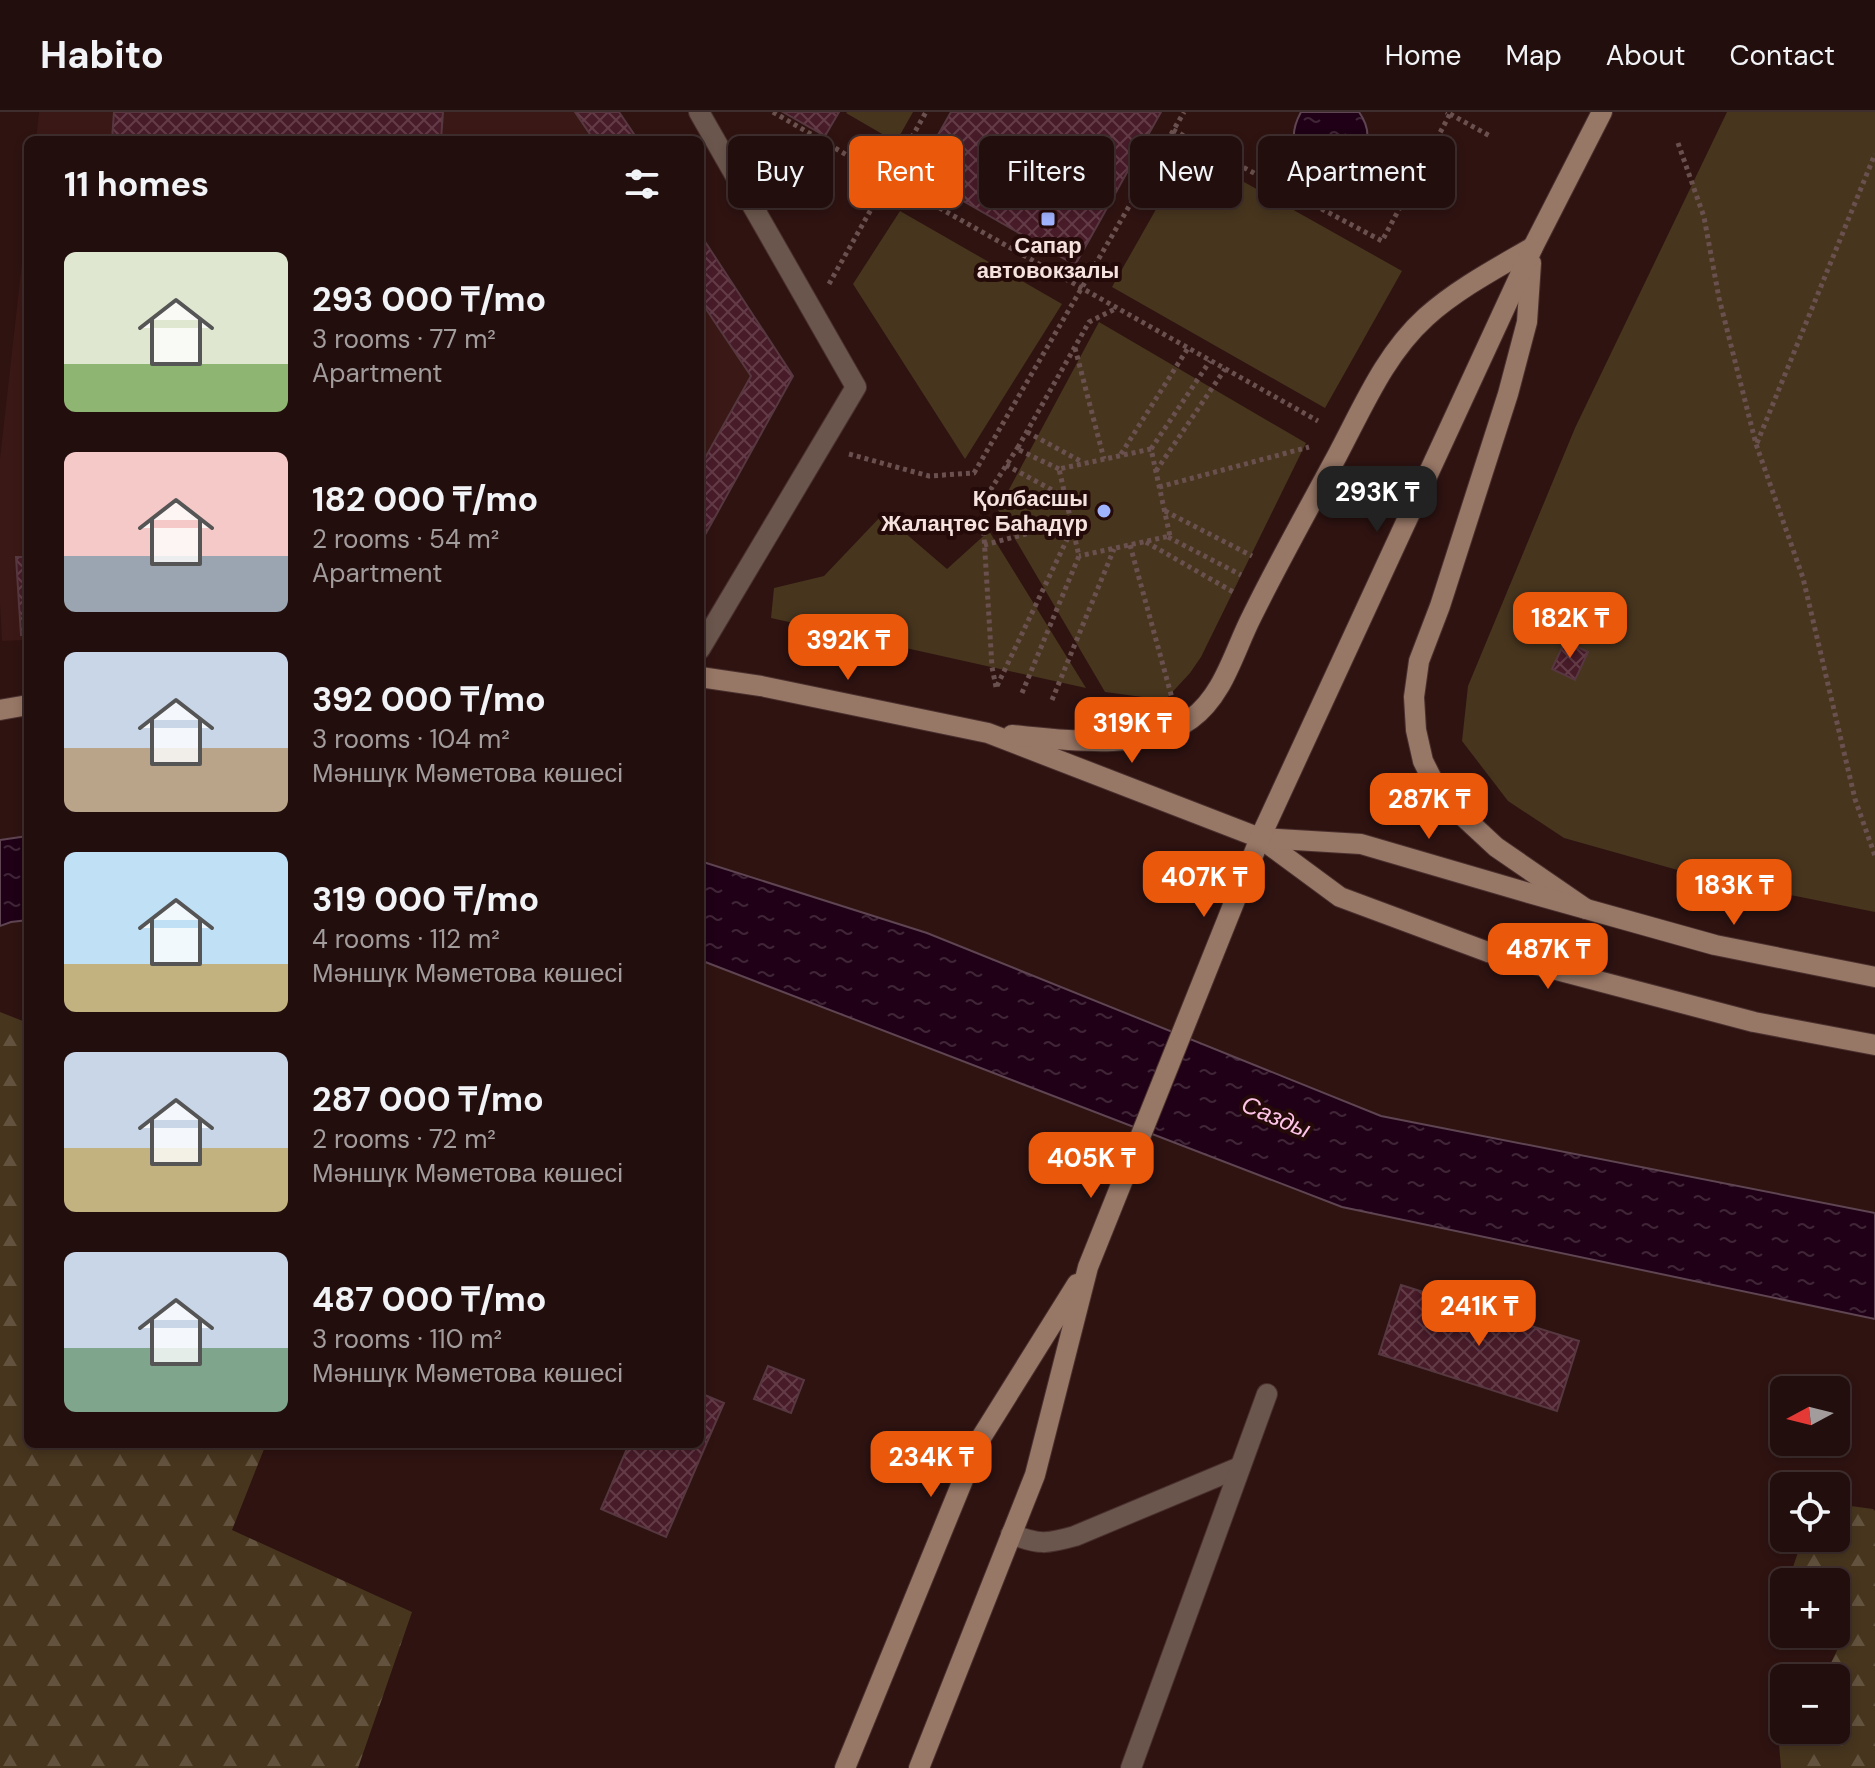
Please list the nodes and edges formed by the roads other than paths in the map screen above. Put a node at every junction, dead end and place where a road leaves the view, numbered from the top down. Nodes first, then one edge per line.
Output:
1 (699, 112) edge
2 (1602, 112) edge
3 (1533, 247) junction
4 (704, 642) edge
5 (704, 678) edge
6 (24, 706) edge
7 (0, 710) edge
8 (988, 733) junction
9 (1260, 838) junction
10 (1586, 909) junction
11 (1875, 977) edge
12 (1875, 1045) edge
13 (1088, 1267) junction
14 (1267, 1394) dead end
15 (1240, 1467) junction
16 (1011, 1534) junction
17 (845, 1768) edge
18 (919, 1768) edge
19 (1131, 1768) edge

1 - 4 lane
2 - 3 main road
3 - 8 main road
3 - 9 main road
3 - 10 main road
5 - 8 main road
6 - 7 main road
8 - 9 main road
9 - 10 main road
9 - 12 main road
9 - 13 main road
10 - 11 main road
13 - 16 main road
13 - 17 main road
14 - 15 lane
15 - 16 lane
15 - 19 lane
16 - 18 main road

